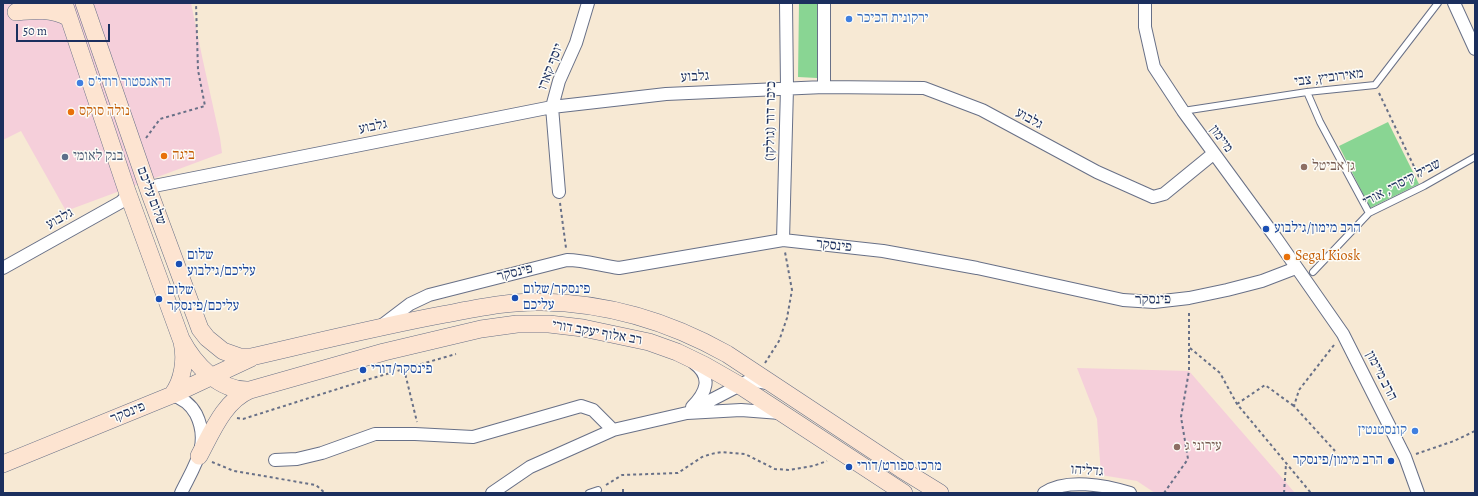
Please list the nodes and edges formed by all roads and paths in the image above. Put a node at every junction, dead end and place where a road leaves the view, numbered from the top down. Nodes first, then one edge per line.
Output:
1 (36, 3) edge
2 (196, 3) edge
3 (588, 3) edge
4 (786, 3) edge
5 (824, 3) edge
6 (1145, 3) edge
7 (1438, 3) edge
8 (1454, 3) edge
9 (90, 8) edge
10 (67, 11) edge
11 (10, 15) edge
12 (1475, 49) edge
13 (1375, 85) junction
14 (824, 87) junction
15 (787, 88) junction
16 (1307, 92) junction
17 (552, 107) junction
18 (1183, 111) junction
19 (145, 139) dead end
20 (1213, 154) junction
21 (1475, 157) edge
22 (146, 184) junction
23 (1424, 186) junction
24 (127, 191) junction
25 (559, 192) joint
26 (1369, 213) junction
27 (784, 246) junction
28 (566, 249) dead end
29 (3, 268) edge
30 (1296, 268) junction
31 (1309, 275) junction
32 (1189, 311) dead end
33 (380, 327) junction
34 (181, 339) junction
35 (1338, 341) dead end
36 (1190, 348) junction
37 (456, 354) dead end
38 (686, 357) junction
39 (252, 358) junction
40 (765, 363) dead end
41 (404, 369) junction
42 (212, 376) junction
43 (772, 384) junction
44 (739, 385) junction
45 (250, 390) junction
46 (172, 395) junction
47 (1236, 404) junction
48 (1294, 406) junction
49 (687, 413) junction
50 (783, 414) junction
51 (244, 419) dead end
52 (614, 430) junction
53 (1475, 431) edge
54 (420, 434) junction
55 (1335, 451) dead end
56 (1412, 455) dead end
57 (199, 456) junction
58 (275, 460) dead end
59 (827, 461) dead end
60 (1286, 463) junction
61 (3, 464) edge
62 (623, 489) dead end
63 (598, 490) joint
64 (181, 493) edge
65 (325, 493) edge
66 (492, 493) edge
67 (589, 493) edge
68 (623, 493) edge
69 (904, 493) edge
70 (940, 493) edge
71 (1044, 493) edge
72 (1130, 493) edge
73 (1164, 493) edge
74 (1284, 493) edge
75 (1311, 493) edge
76 (1418, 493) edge

1 - 11 main road
2 - 19 path
3 - 17 street, יוסף קארו
4 - 15 street, כיכר דוד (גולקו)
5 - 14 street
6 - 18 street, מיימון
7 - 13 lane, מאירוביץ, צבי
8 - 12 street
9 - 22 main road, שלום עליכם
10 - 11 main road
10 - 24 main road, שלום עליכם
13 - 16 lane, מאירוביץ, צבי
13 - 23 path
14 - 15 street, גלבוע
14 - 20 street, גלבוע
15 - 17 street, גלבוע
15 - 27 street, כיכר דוד (גולקו)
16 - 18 lane, מאירוביץ, צבי
16 - 26 lane
17 - 22 street, גלבוע
17 - 25 street, יוסף קארו
18 - 20 street, מיימון
20 - 30 street, מיימון
21 - 23 lane, שביל קיסרי, אורי
22 - 39 main road, שלום עליכם
23 - 26 lane, שביל קיסרי, אורי
24 - 29 street, גלבוע
24 - 34 main road, שלום עליכם
25 - 28 path
26 - 31 lane, שביל קיסרי, אורי
27 - 30 street, פינסקר
27 - 33 street, פינסקר
27 - 40 path
30 - 31 street, מיימון
31 - 76 street, הרב מיימון
32 - 36 path
33 - 39 main road, רב אלוף יעקב דורי
33 - 43 main road, רב אלוף יעקב דורי
34 - 42 main road, שלום עליכם
34 - 46 main road
35 - 48 path
36 - 47 path
36 - 73 path
37 - 41 path
38 - 44 main road, רב אלוף יעקב דורי
38 - 45 main road, רב אלוף יעקב דורי
38 - 49 street
39 - 42 main road, פינסקר
41 - 51 path
41 - 54 path
42 - 45 main road, רב אלוף יעקב דורי
42 - 46 main road, פינסקר
43 - 44 street
43 - 70 main road, רב אלוף יעקב דורי
44 - 49 street
44 - 50 main road, רב אלוף יעקב דורי
45 - 57 main road
46 - 57 street
46 - 61 main road, פינסקר
47 - 48 path
47 - 60 path
48 - 55 path
49 - 50 street
49 - 52 street
50 - 69 main road, רב אלוף יעקב דורי
52 - 54 street
52 - 66 street
53 - 56 path
54 - 58 street
57 - 64 street
57 - 65 path
59 - 63 path
60 - 74 path
60 - 75 path
62 - 68 path
63 - 67 lane
71 - 72 street, גדליהו

